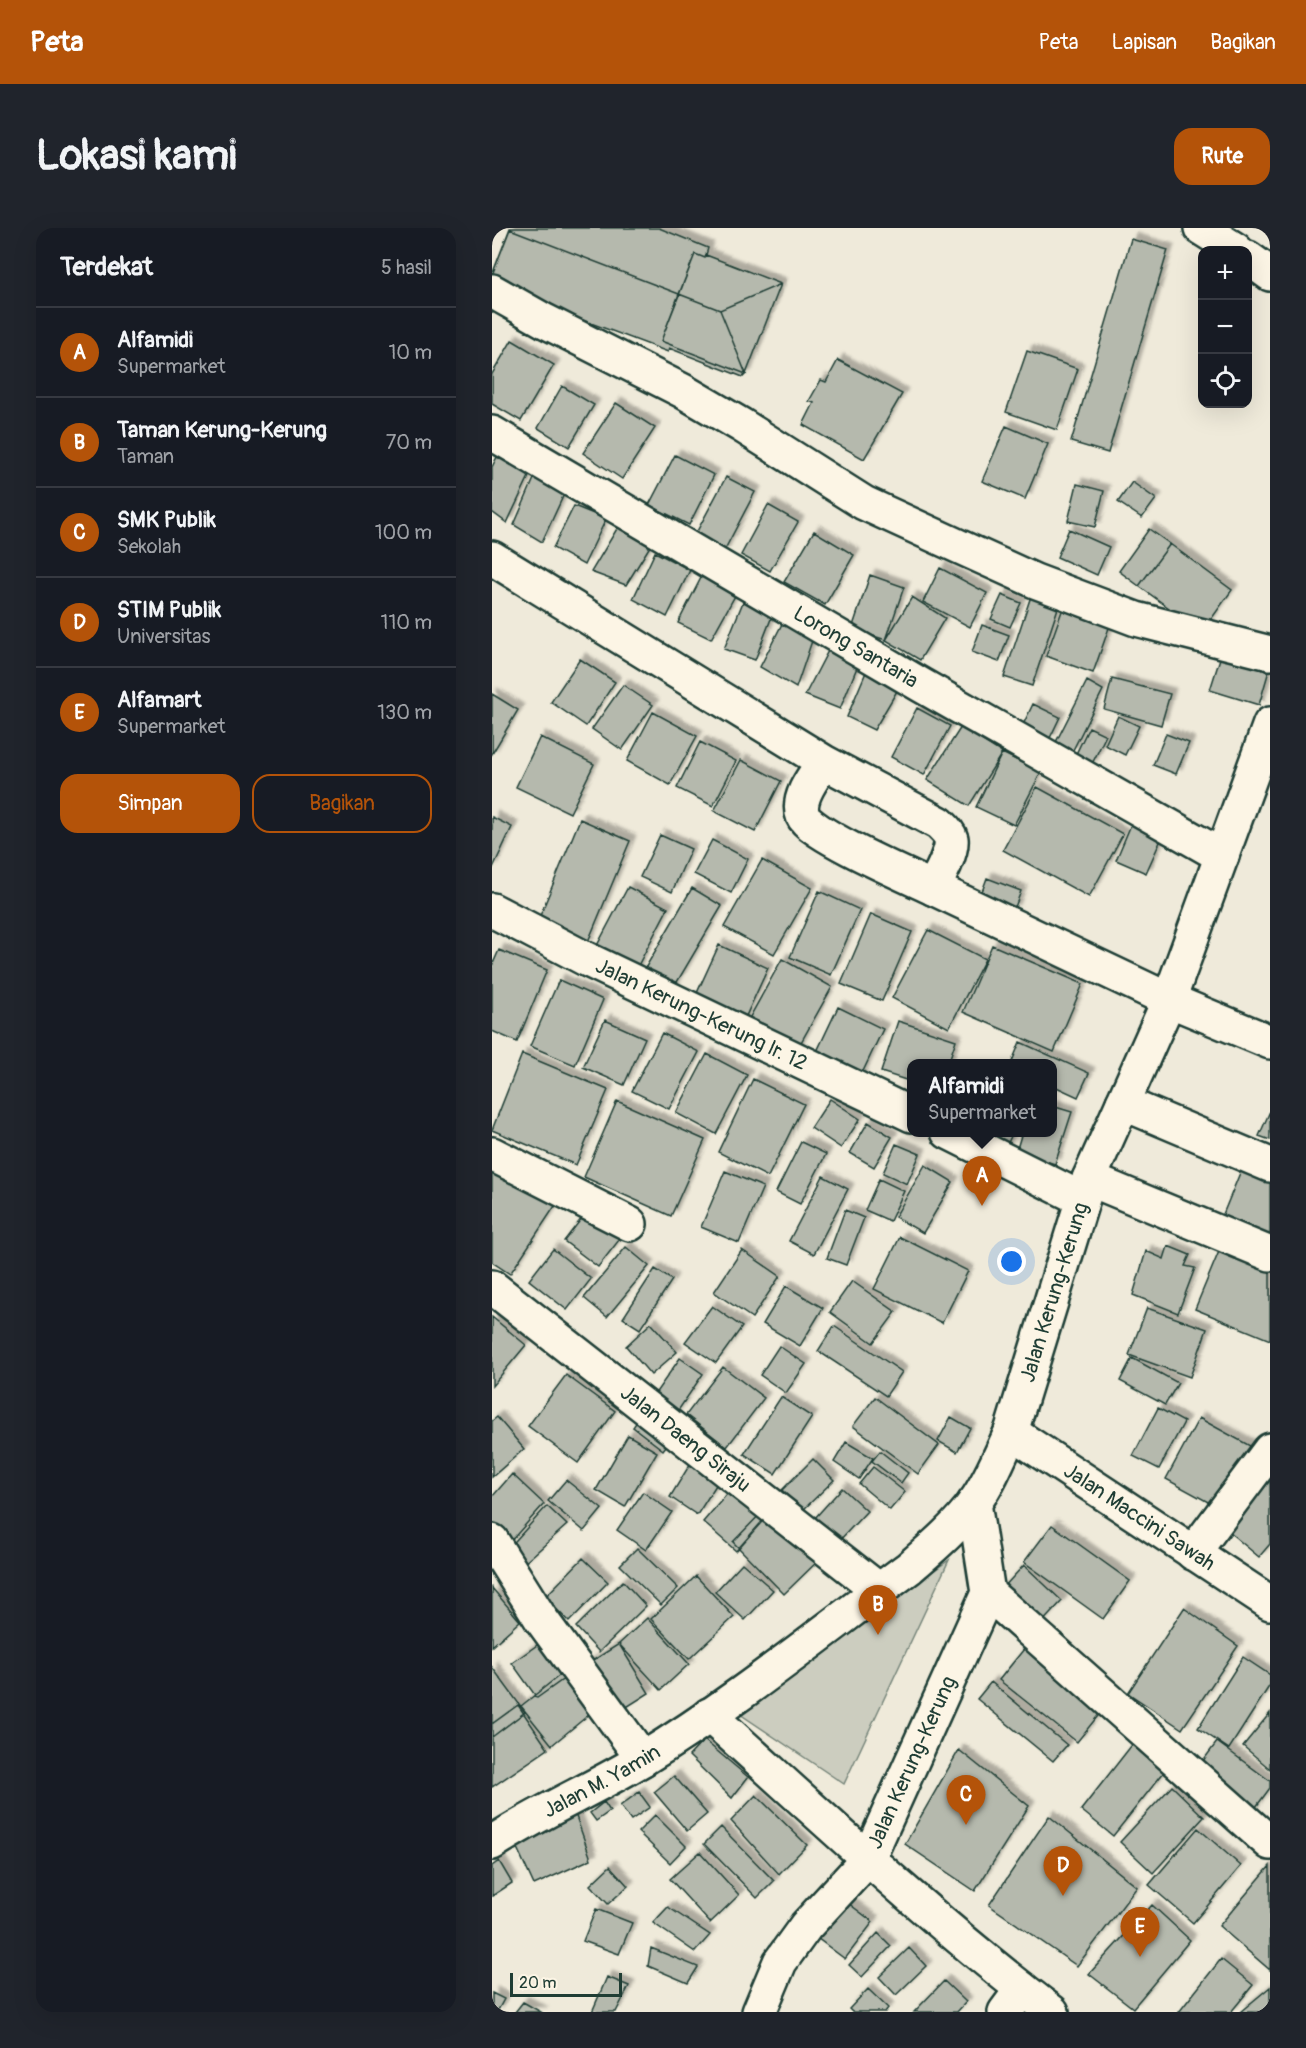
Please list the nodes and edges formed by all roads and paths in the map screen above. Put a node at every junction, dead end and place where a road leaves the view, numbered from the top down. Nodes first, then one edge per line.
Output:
1 (1201, 228) edge
2 (1230, 246) edge
3 (1252, 261) edge
4 (1270, 274) edge
5 (492, 291) edge
6 (492, 433) edge
7 (492, 558) edge
8 (1270, 653) edge
9 (1270, 724) edge
10 (824, 762) junction
11 (1222, 856) junction
12 (933, 888) junction
13 (492, 910) edge
14 (1169, 1000) junction
15 (1270, 1042) edge
16 (1123, 1103) junction
17 (907, 1113) edge
18 (960, 1137) edge
19 (492, 1154) edge
20 (1270, 1164) edge
21 (1085, 1189) junction
22 (630, 1224) dead end
23 (1270, 1254) edge
24 (492, 1287) edge
25 (1011, 1432) junction
26 (1270, 1450) edge
27 (974, 1503) junction
28 (492, 1541) edge
29 (1193, 1553) junction
30 (879, 1590) junction
31 (988, 1593) junction
32 (1270, 1603) edge
33 (709, 1715) junction
34 (643, 1759) junction
35 (1267, 1832) edge
36 (496, 1834) edge
37 (868, 1859) junction
38 (1013, 2001) edge
39 (759, 2012) edge
40 (1052, 2012) edge

1 - 2 street
3 - 4 street
5 - 8 street
6 - 11 street, Lorong Santaria
7 - 10 street
9 - 11 street, Jalan Kerung-Kerung
10 - 12 street
10 - 12 street
11 - 14 street, Jalan Kerung-Kerung
12 - 14 street
13 - 17 street, Jalan Kerung-Kerung lr. 12
14 - 15 street
14 - 16 street, Jalan Kerung-Kerung
16 - 20 street
16 - 21 street, Jalan Kerung-Kerung
18 - 21 street
19 - 22 street
21 - 23 street
21 - 25 street, Jalan Kerung-Kerung
24 - 30 street, Jalan Daeng Siraju
25 - 27 street, Jalan Kerung-Kerung
25 - 29 street, Jalan Maccini Sawah
26 - 29 street
27 - 30 street, Jalan Kerung-Kerung
27 - 31 street
28 - 34 street
29 - 32 street, Jalan Maccini Sawah
30 - 33 street, Jalan M. Yamin
31 - 35 street
31 - 37 street, Jalan Kerung-Kerung
33 - 34 street, Jalan M. Yamin
33 - 37 street
34 - 36 street, Jalan M. Yamin
37 - 38 street
37 - 39 street, Jalan Kerung-Kerung
38 - 40 street

